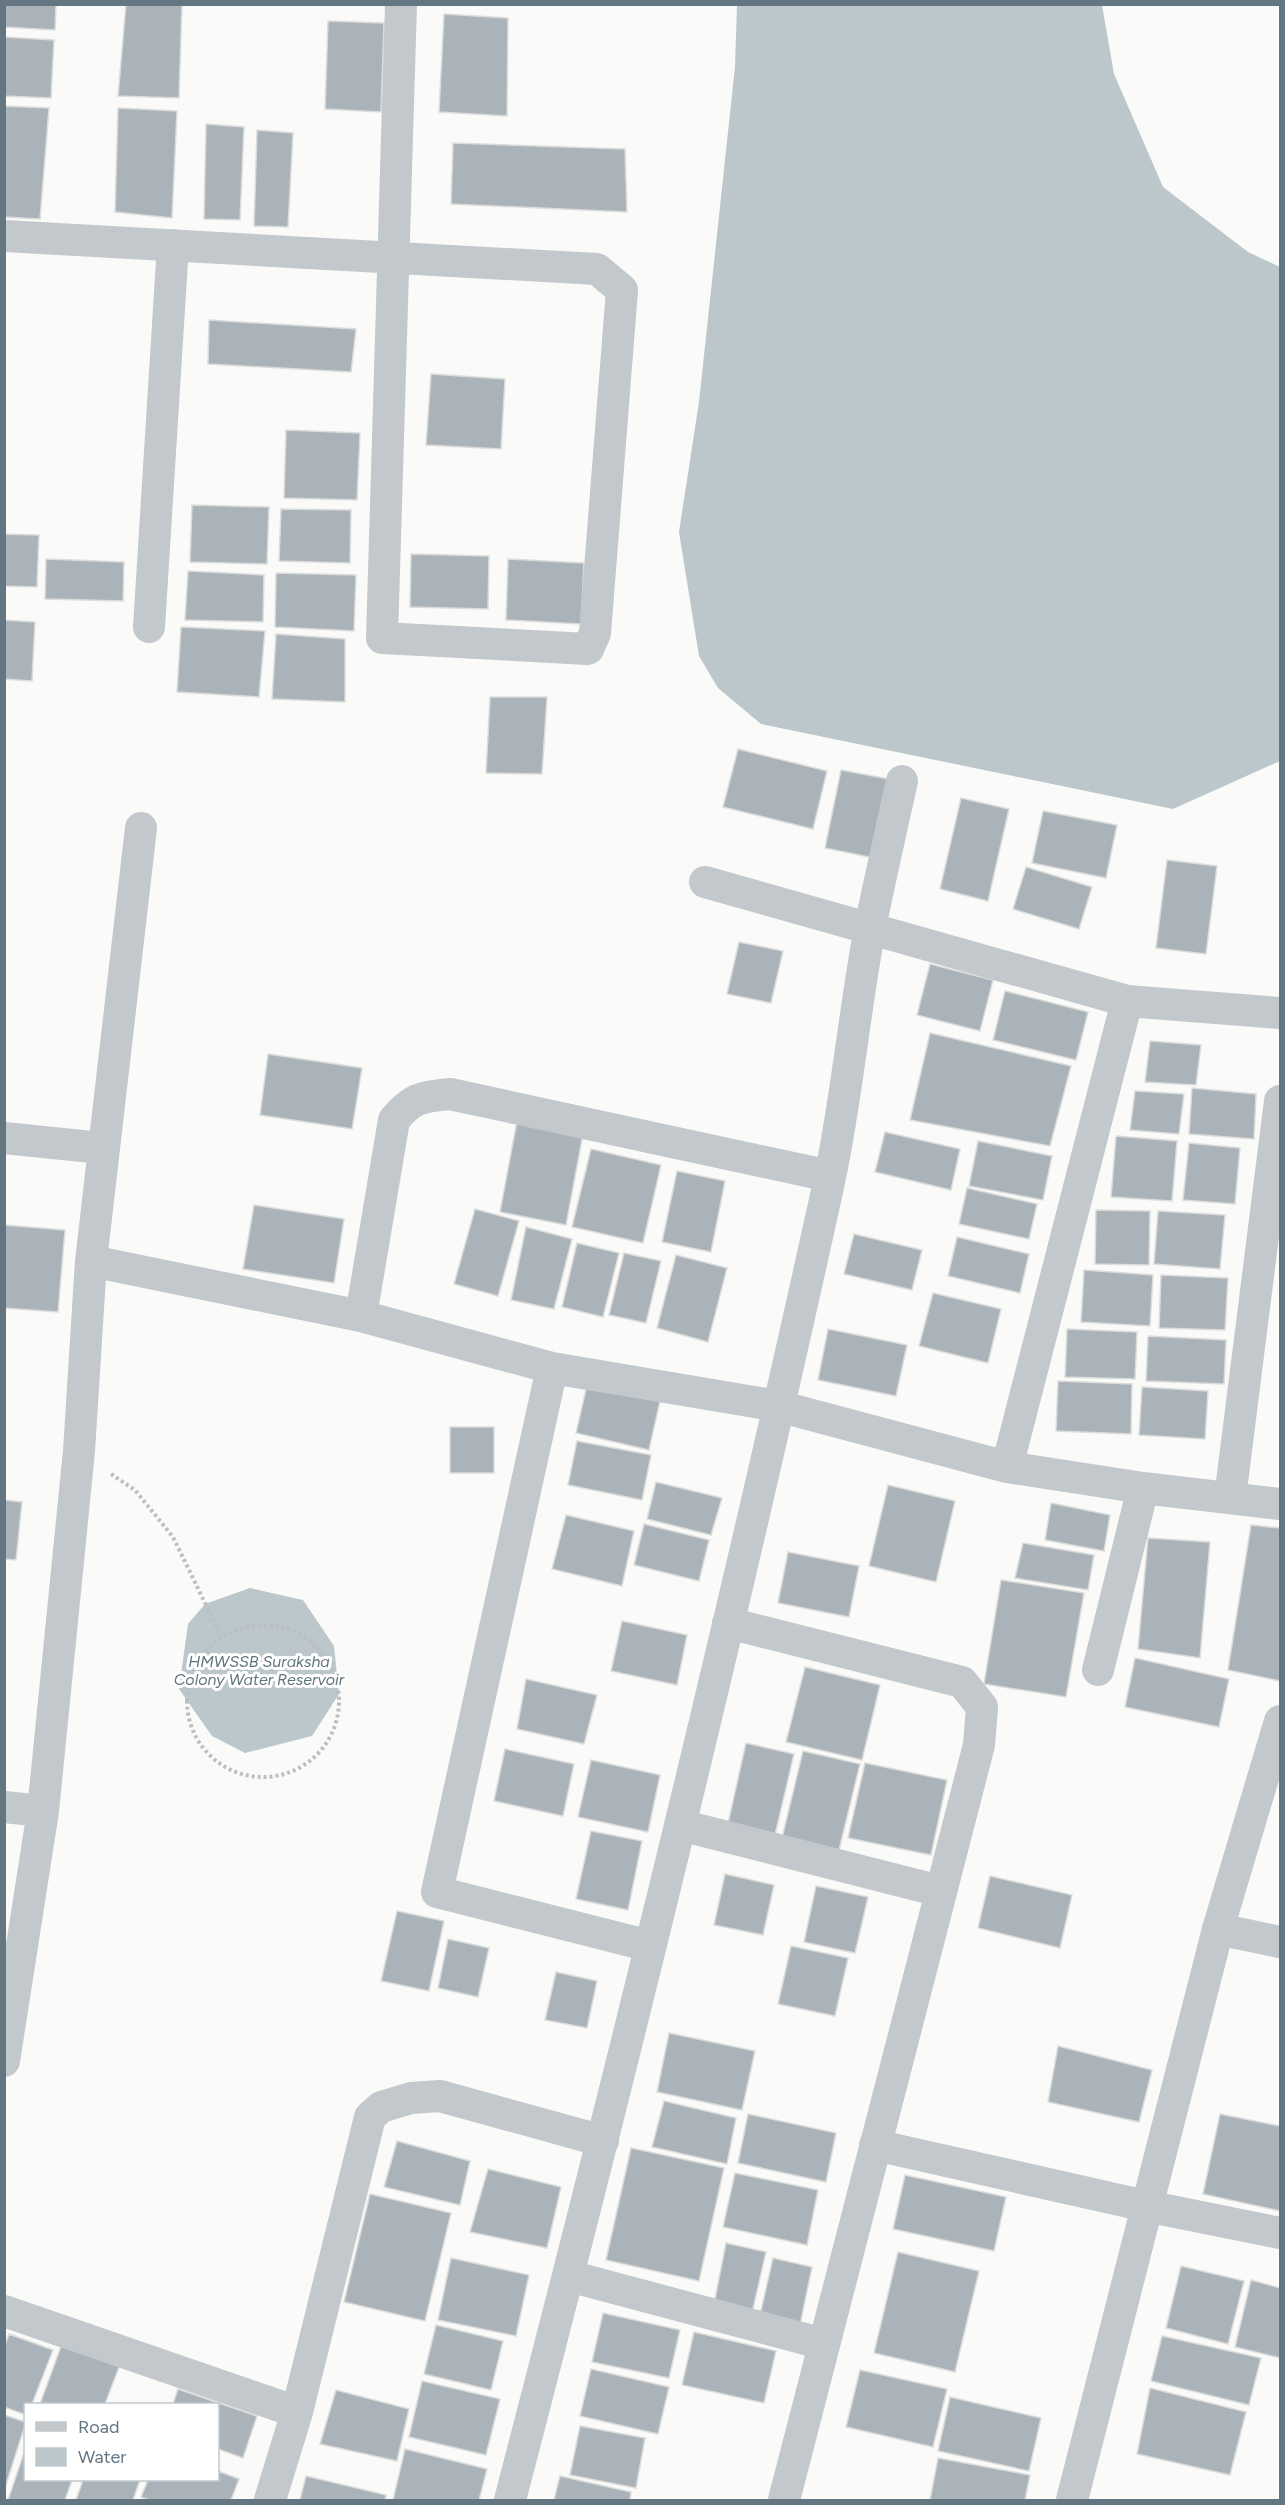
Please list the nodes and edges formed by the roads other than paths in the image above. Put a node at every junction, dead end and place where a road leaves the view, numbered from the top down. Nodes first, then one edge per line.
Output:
1 (401, 4) edge
2 (4, 236) edge
3 (173, 245) junction
4 (394, 257) junction
5 (149, 627) dead end
6 (902, 781) dead end
7 (141, 828) dead end
8 (705, 882) dead end
9 (870, 929) junction
10 (1128, 1001) junction
11 (1281, 1013) edge
12 (1281, 1101) edge
13 (4, 1138) edge
14 (102, 1148) junction
15 (830, 1176) junction
16 (91, 1261) junction
17 (361, 1316) junction
18 (552, 1368) junction
19 (778, 1406) junction
20 (1007, 1467) junction
21 (1143, 1488) junction
22 (1230, 1498) junction
23 (1281, 1504) edge
24 (728, 1623) junction
25 (1098, 1670) dead end
26 (1281, 1721) edge
27 (4, 1807) edge
28 (43, 1811) junction
29 (680, 1825) junction
30 (940, 1891) junction
31 (1218, 1929) junction
32 (1281, 1942) edge
33 (650, 1946) junction
34 (4, 2061) edge
35 (603, 2141) junction
36 (875, 2145) junction
37 (1146, 2206) junction
38 (1281, 2233) edge
39 (569, 2276) junction
40 (4, 2311) edge
41 (824, 2344) junction
42 (297, 2412) junction
43 (270, 2500) edge
44 (510, 2500) edge
45 (784, 2500) edge
46 (1072, 2500) edge

1 - 4 street
2 - 3 street
3 - 4 street
3 - 5 street
4 - 4 street
6 - 9 street
7 - 14 street
8 - 9 street
9 - 10 street
9 - 15 street
10 - 11 street
10 - 20 street
12 - 22 street
13 - 14 street
14 - 16 street
15 - 17 street
15 - 19 street
16 - 17 street
16 - 28 street
17 - 18 street
18 - 19 street
18 - 33 street
19 - 20 street
19 - 24 street
20 - 21 street
21 - 22 street
21 - 25 street
22 - 23 street
24 - 29 street
24 - 30 street
26 - 31 street
27 - 28 street
28 - 34 street
29 - 30 street
29 - 33 street
30 - 36 street
31 - 32 street
31 - 37 street
33 - 35 street
35 - 39 street
35 - 42 street
36 - 37 street
36 - 41 street
37 - 38 street
37 - 46 street
39 - 41 street
39 - 44 street
40 - 42 street
41 - 45 street
42 - 43 street

